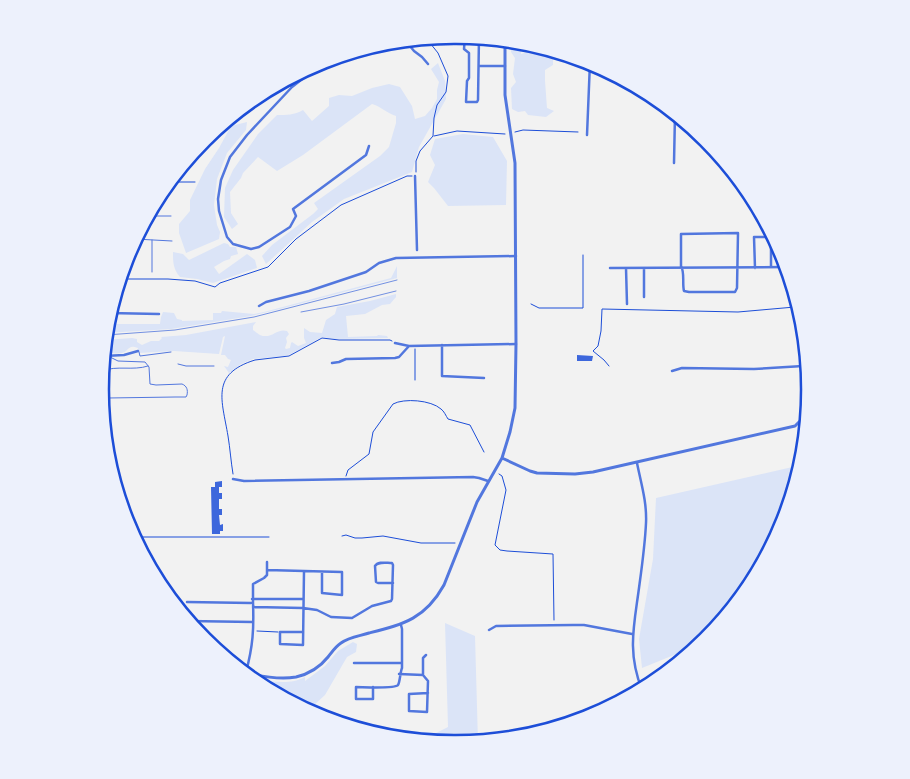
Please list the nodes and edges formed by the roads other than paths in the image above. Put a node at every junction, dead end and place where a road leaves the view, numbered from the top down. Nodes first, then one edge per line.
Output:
1 (464, 44) edge
2 (479, 44) edge
3 (411, 47) edge
4 (505, 47) edge
5 (428, 64) dead end
6 (479, 66) junction
7 (505, 66) junction
8 (590, 71) edge
9 (303, 79) edge
10 (292, 87) joint
11 (676, 124) edge
12 (587, 135) dead end
13 (369, 146) dead end
14 (674, 163) dead end
15 (415, 176) road end
16 (157, 216) edge
17 (171, 216) dead end
18 (765, 237) edge
19 (144, 240) edge
20 (152, 240) junction
21 (172, 241) dead end
22 (417, 250) dead end
23 (771, 250) edge
24 (516, 256) junction
25 (771, 267) junction
26 (778, 267) edge
27 (610, 268) dead end
28 (626, 268) junction
29 (644, 268) junction
30 (682, 268) junction
31 (738, 268) junction
32 (755, 268) junction
33 (152, 272) dead end
34 (644, 297) dead end
35 (627, 304) dead end
36 (259, 306) dead end
37 (118, 313) edge
38 (159, 314) dead end
39 (395, 343) road end
40 (516, 344) junction
41 (442, 345) junction
42 (409, 346) junction
43 (138, 351) joint
44 (171, 352) dead end
45 (111, 356) edge
46 (111, 358) edge
47 (332, 363) dead end
48 (178, 364) dead end
49 (148, 366) junction
50 (214, 366) dead end
51 (800, 366) edge
52 (110, 369) edge
53 (672, 371) dead end
54 (484, 378) dead end
55 (109, 398) edge
56 (799, 422) edge
57 (502, 458) junction
58 (637, 463) junction
59 (233, 479) road end
60 (488, 481) junction
61 (267, 562) dead end
62 (267, 570) junction
63 (304, 571) junction
64 (322, 572) junction
65 (393, 583) junction
66 (303, 599) junction
67 (252, 600) junction
68 (187, 602) dead end
69 (253, 607) junction
70 (303, 608) junction
71 (199, 621) edge
72 (253, 622) junction
73 (401, 624) junction
74 (489, 630) dead end
75 (303, 632) junction
76 (632, 634) junction
77 (426, 655) dead end
78 (354, 663) dead end
79 (402, 663) junction
80 (246, 665) edge
81 (399, 674) junction
82 (260, 675) edge
83 (423, 675) junction
84 (639, 682) edge
85 (373, 687) junction
86 (428, 693) junction

1 - 6 street
2 - 6 street
3 - 5 street
4 - 7 street
6 - 7 street
7 - 24 street
8 - 12 street
9 - 10 street
10 - 13 street
11 - 14 street
15 - 22 street
16 - 17 lane
18 - 32 street
19 - 20 lane
20 - 21 lane
20 - 33 lane
23 - 25 street
24 - 36 street
24 - 40 street
25 - 26 street
25 - 32 street
27 - 28 street
28 - 29 street
28 - 35 street
29 - 30 street
29 - 34 street
30 - 31 street
30 - 31 street
30 - 31 street
31 - 32 street
37 - 38 street
39 - 42 street
40 - 41 street
40 - 57 street
41 - 42 street
41 - 54 street
42 - 47 street
43 - 44 lane
43 - 45 street
46 - 49 lane
48 - 50 lane
49 - 52 lane
49 - 55 lane
51 - 53 street
56 - 58 street
57 - 58 street
57 - 60 street
58 - 76 street
59 - 60 street
60 - 73 street
61 - 62 street
62 - 63 street
62 - 67 street
63 - 64 street
63 - 66 street
64 - 64 street
65 - 65 street
65 - 70 street
66 - 67 street
66 - 70 street
67 - 68 street
67 - 69 street
69 - 70 street
69 - 72 street
70 - 75 street
71 - 72 street
72 - 80 street
73 - 79 street
73 - 82 street
74 - 76 street
75 - 75 street
76 - 84 street
77 - 83 street
78 - 79 street
79 - 81 street
81 - 83 street
81 - 85 street
83 - 86 street
85 - 85 street
86 - 86 street

